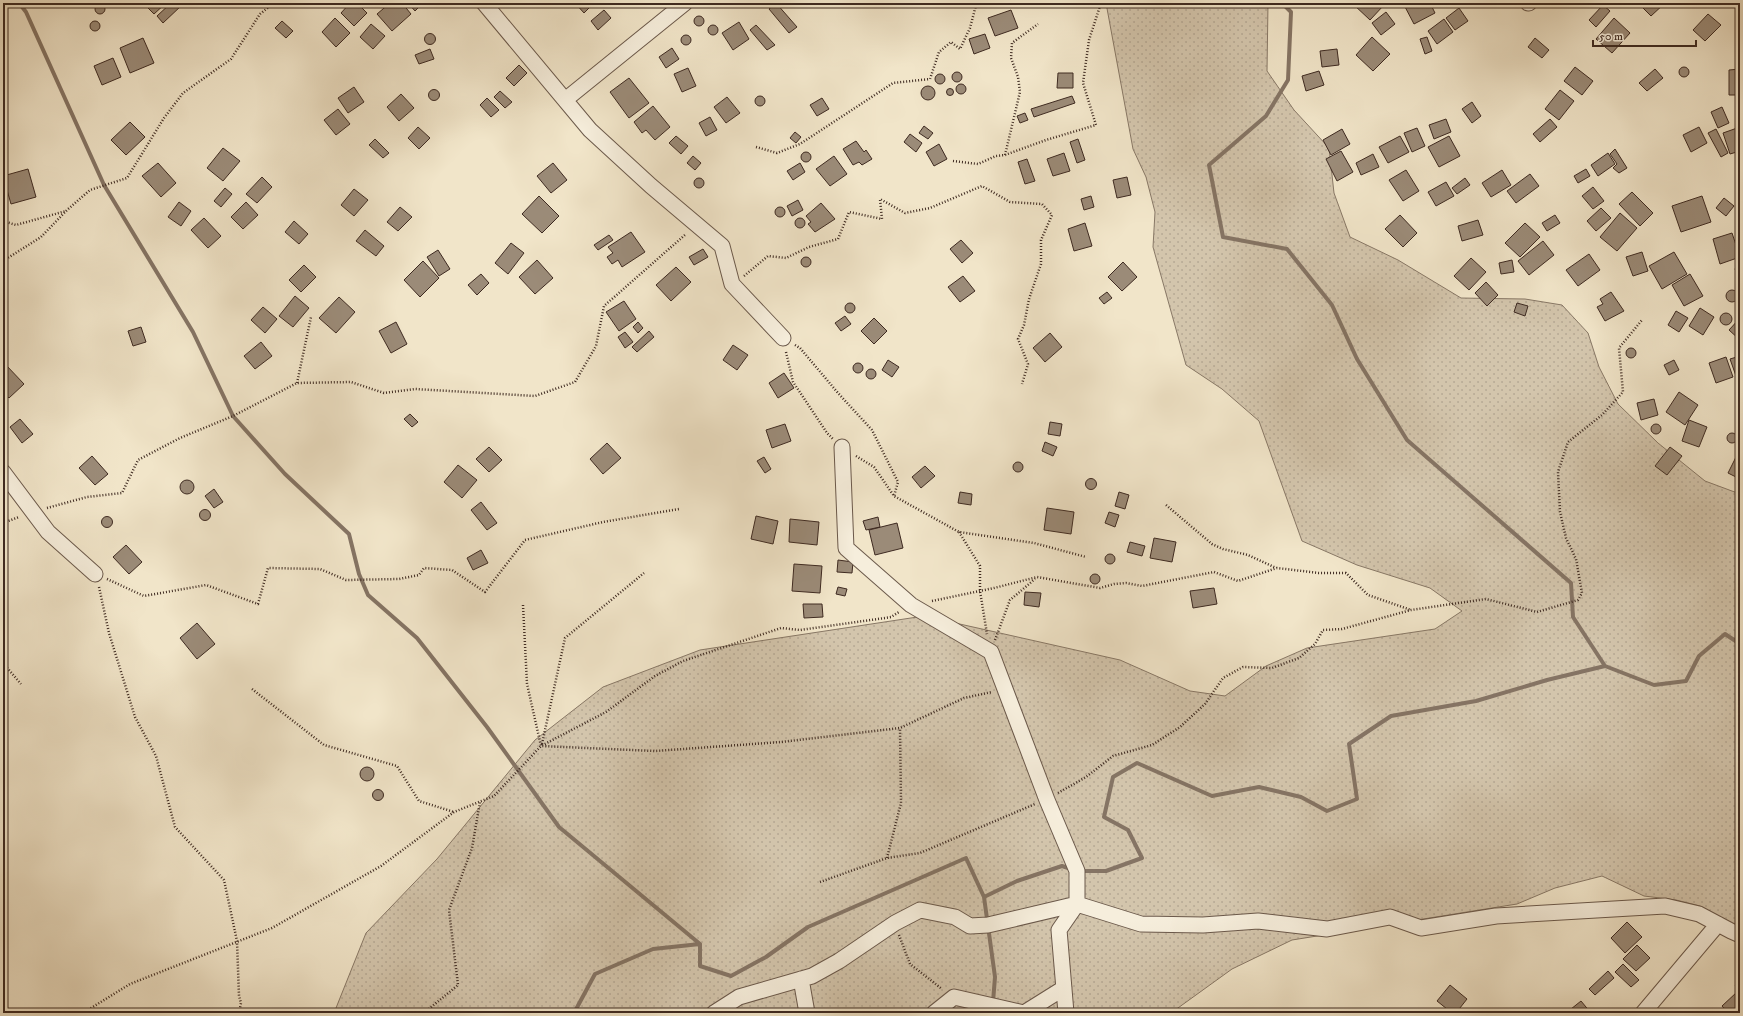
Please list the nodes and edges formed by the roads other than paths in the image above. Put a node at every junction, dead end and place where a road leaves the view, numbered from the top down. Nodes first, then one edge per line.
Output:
1 (484, 3) edge
2 (685, 3) edge
3 (565, 100) junction
4 (782, 338) road end
5 (842, 447) road end
6 (3, 472) edge
7 (96, 574) road end
8 (1077, 904) junction
9 (1718, 924) junction
10 (1740, 935) edge
11 (801, 979) junction
12 (1064, 988) junction
13 (714, 1013) edge
14 (807, 1013) edge
15 (934, 1013) edge
16 (1066, 1013) edge
17 (1643, 1013) edge

1 - 3 street
2 - 3 street
3 - 4 street
5 - 8 street
6 - 7 street
8 - 9 street
8 - 11 street
8 - 12 street
9 - 10 street
9 - 17 street
11 - 13 street
11 - 14 street
12 - 15 street
12 - 16 street

